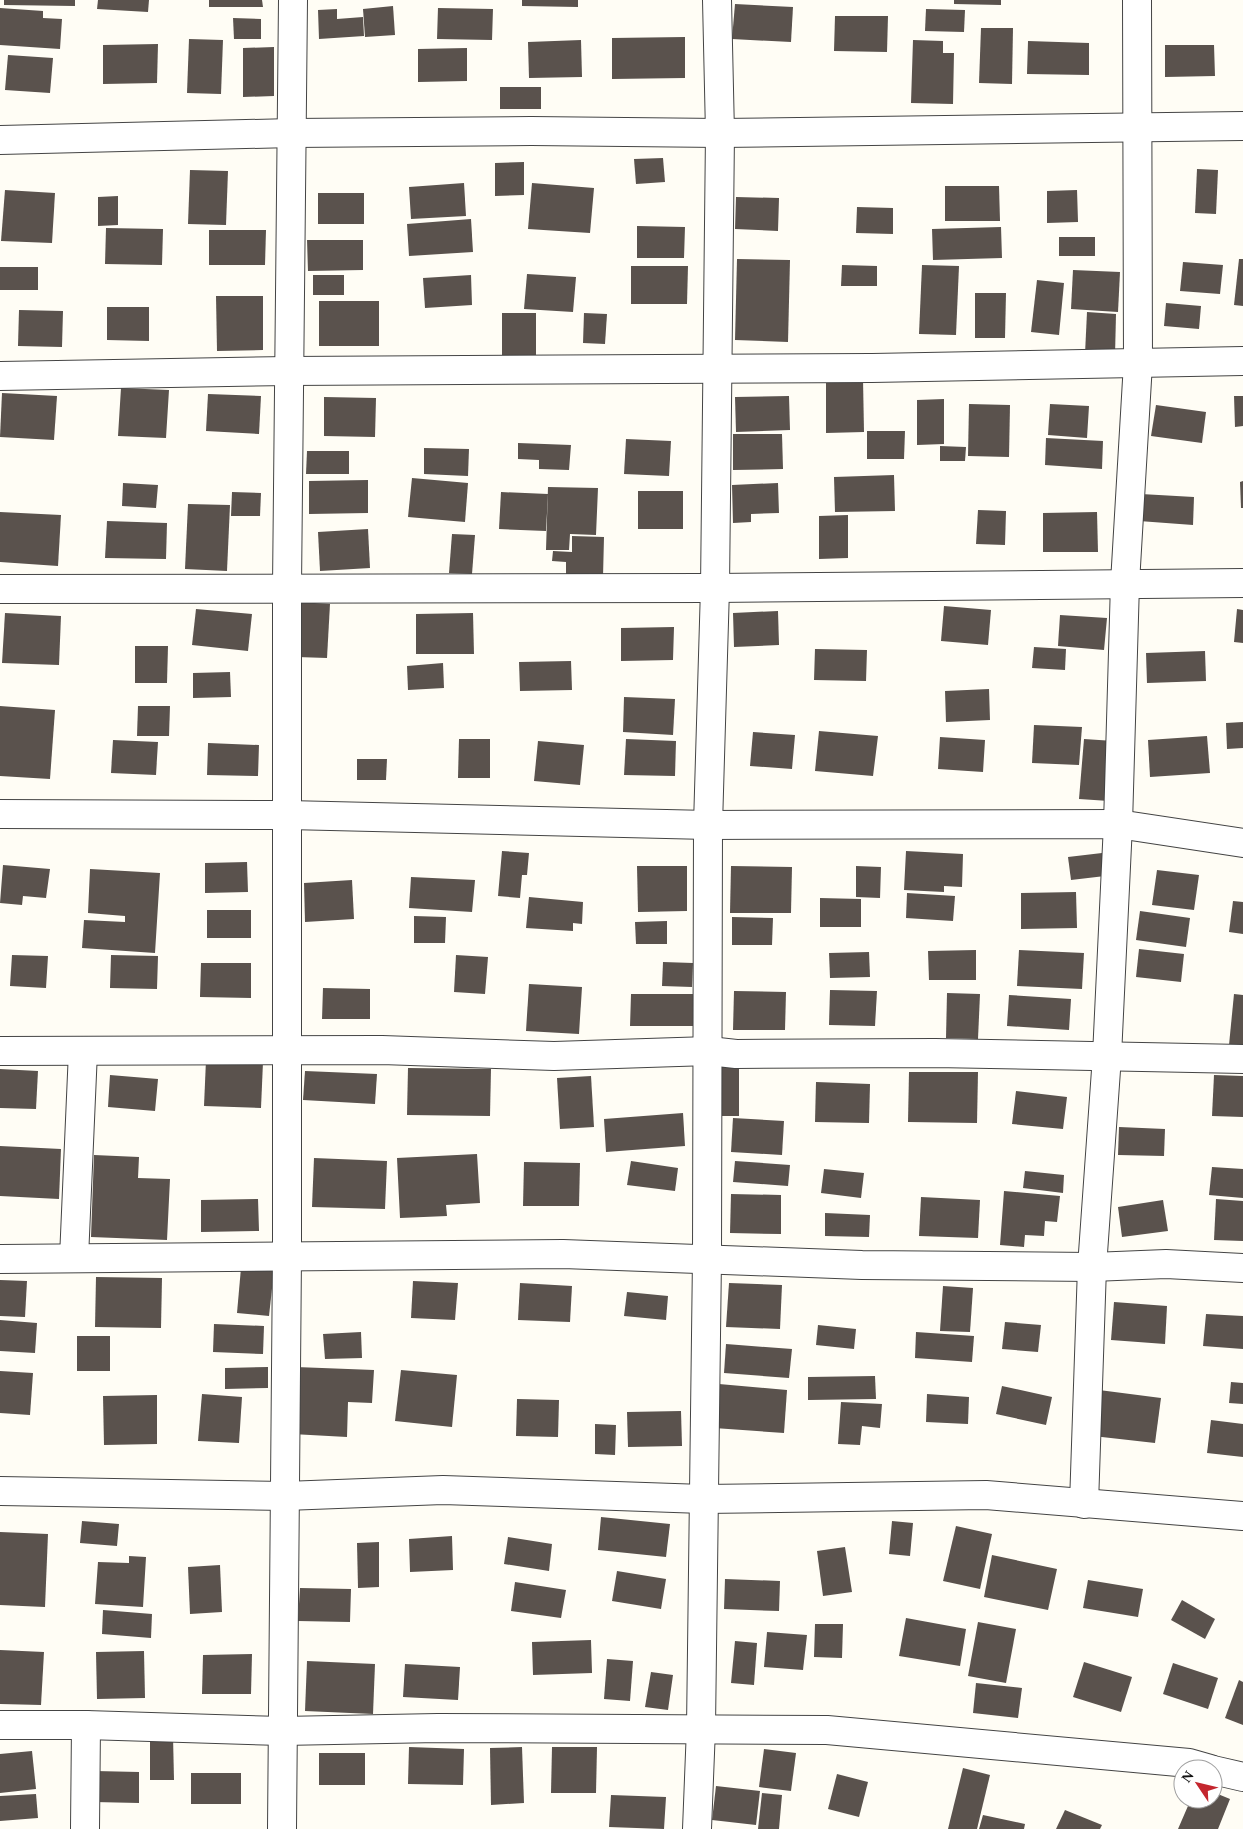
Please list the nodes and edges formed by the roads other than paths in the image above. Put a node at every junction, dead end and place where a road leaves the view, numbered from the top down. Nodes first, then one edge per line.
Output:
1 (293, 0) edge
2 (717, 0) edge
3 (1137, 0) edge
4 (1243, 126) edge
5 (1137, 127) junction
6 (720, 132) junction
7 (292, 133) junction
8 (0, 140) edge
9 (1243, 361) edge
10 (1138, 363) junction
11 (717, 370) junction
12 (288, 371) junction
13 (0, 376) edge
14 (1125, 583) junction
15 (1243, 583) edge
16 (287, 587) junction
17 (715, 588) junction
18 (0, 589) edge
19 (0, 814) edge
20 (288, 815) junction
21 (1118, 824) junction
22 (708, 825) junction
23 (1243, 843) edge
24 (287, 1049) junction
25 (0, 1051) edge
26 (83, 1051) junction
27 (709, 1051) junction
28 (1107, 1056) junction
29 (1243, 1059) edge
30 (287, 1255) junction
31 (74, 1258) junction
32 (707, 1258) junction
33 (0, 1259) edge
34 (1092, 1267) junction
35 (1243, 1268) edge
36 (0, 1491) edge
37 (285, 1496) junction
38 (703, 1499) junction
39 (1084, 1504) junction
40 (1243, 1516) edge
41 (0, 1725) edge
42 (86, 1725) junction
43 (701, 1728) junction
44 (282, 1731) junction
45 (1173, 1762) edge
46 (1223, 1772) edge
47 (1243, 1778) edge
48 (85, 1829) edge
49 (282, 1829) edge
50 (697, 1829) edge

1 - 7 street
2 - 6 street
3 - 5 street
4 - 5 street
5 - 6 street
5 - 10 street
6 - 7 street
6 - 11 street
7 - 8 street
7 - 12 street
9 - 10 street
10 - 11 street
10 - 14 street
11 - 12 street
11 - 17 street
12 - 13 street
12 - 16 street
14 - 15 street
14 - 17 street
14 - 21 street
16 - 17 street
16 - 18 street
16 - 20 street
17 - 22 street
19 - 20 street
20 - 22 street
20 - 24 street
21 - 22 street
21 - 23 street
21 - 28 street
22 - 27 street
24 - 26 street
24 - 27 street
24 - 30 street
25 - 26 street
26 - 31 street
27 - 28 street
27 - 32 street
28 - 29 street
28 - 34 street
30 - 31 street
30 - 32 street
30 - 37 street
31 - 33 street
32 - 34 street
32 - 38 street
34 - 35 street
34 - 39 street
36 - 37 street
37 - 38 street
37 - 44 street
38 - 39 street
38 - 43 street
39 - 40 street
41 - 42 street
42 - 44 street
42 - 48 street
43 - 44 street
43 - 45 street
43 - 50 street
44 - 49 street
46 - 47 street

